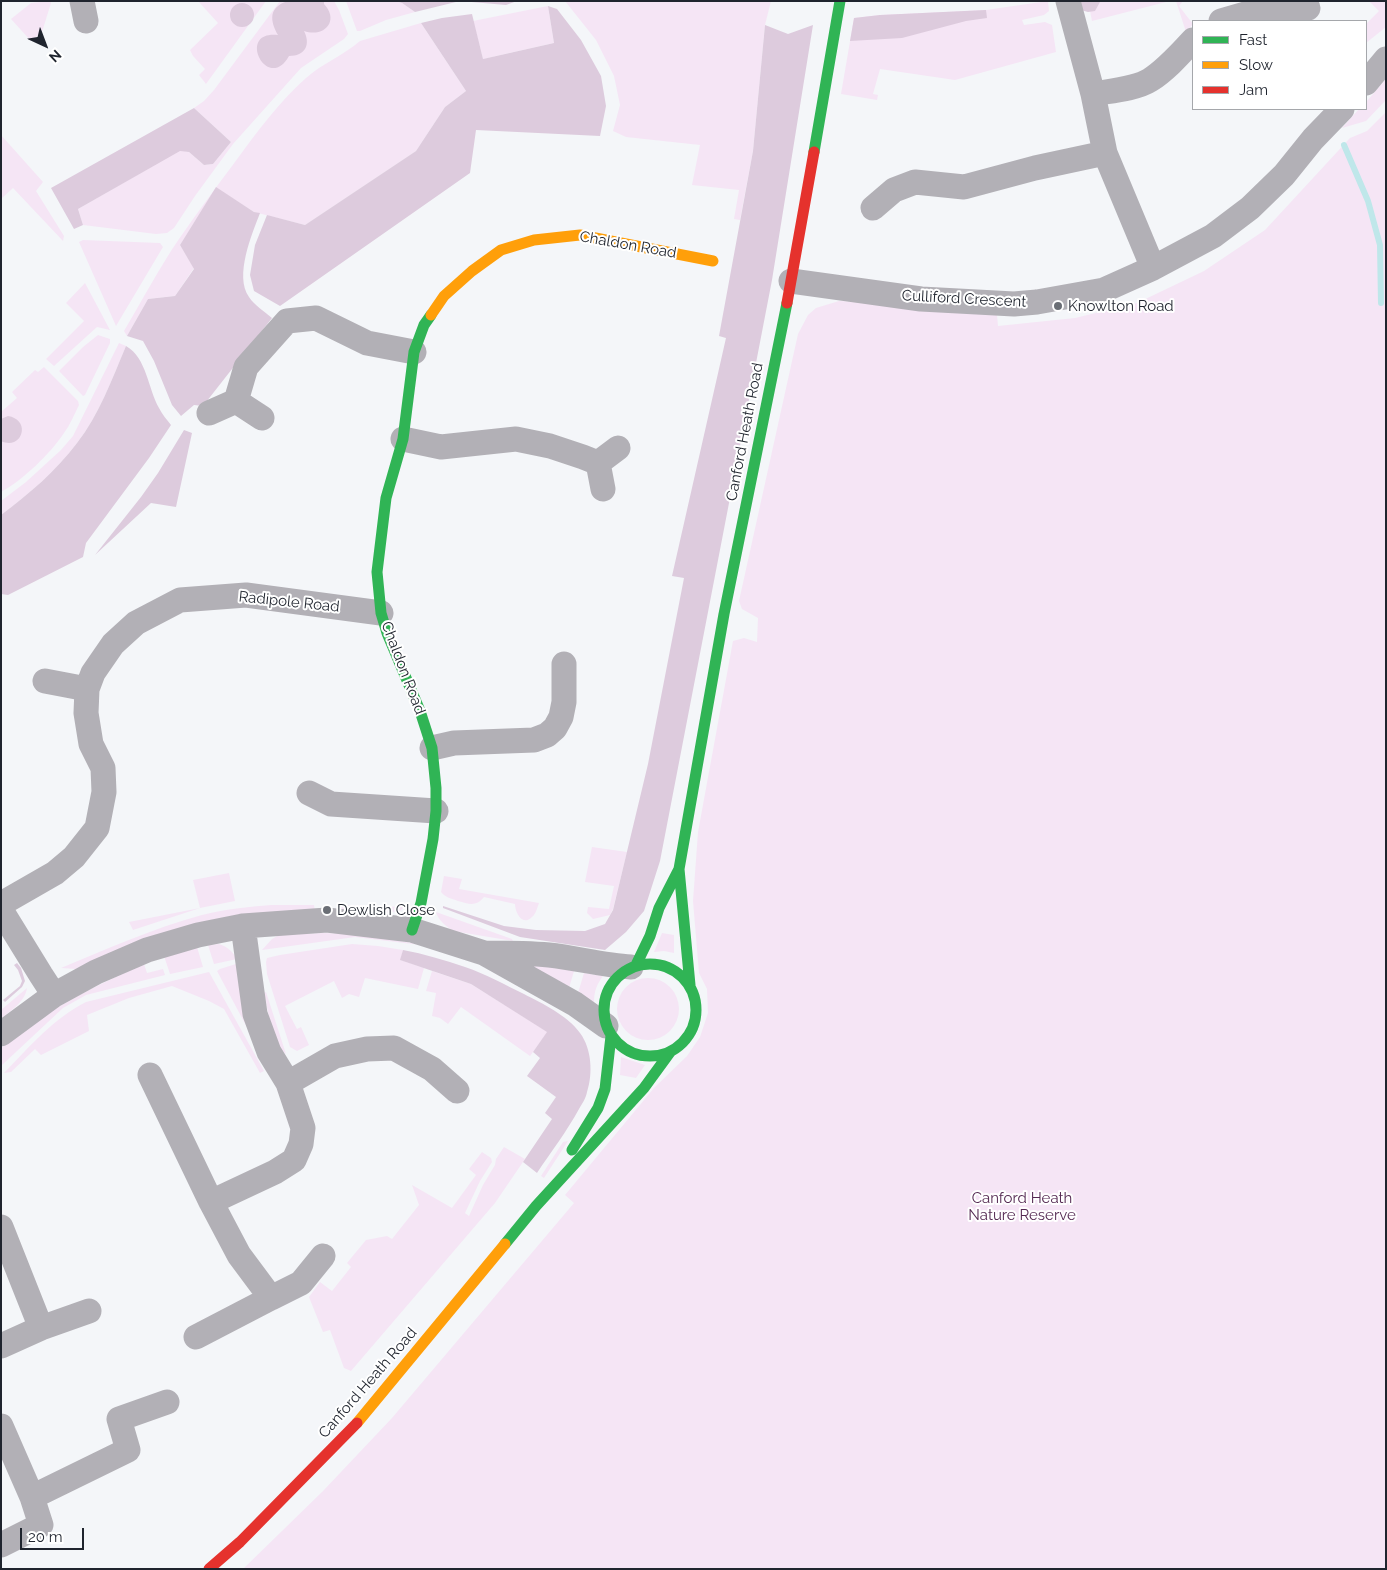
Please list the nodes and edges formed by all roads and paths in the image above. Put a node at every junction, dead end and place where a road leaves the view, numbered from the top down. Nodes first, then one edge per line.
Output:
1 (840, 1) edge
2 (1068, 1) edge
3 (1308, 8) dead end
4 (1224, 20) edge
5 (1192, 41) edge
6 (1386, 59) edge
7 (1367, 82) edge
8 (1092, 94) junction
9 (1341, 110) edge
10 (1105, 153) junction
11 (872, 208) dead end
12 (713, 261) dead end
13 (1153, 268) junction
14 (791, 281) junction
15 (414, 352) junction
16 (236, 401) junction
17 (209, 413) dead end
18 (262, 418) dead end
19 (402, 439) junction
20 (618, 448) dead end
21 (598, 463) junction
22 (604, 489) dead end
23 (381, 613) junction
24 (564, 664) dead end
25 (45, 681) dead end
26 (87, 689) junction
27 (432, 748) junction
28 (309, 793) dead end
29 (436, 811) junction
30 (679, 869) junction
31 (1, 904) edge
32 (1, 910) edge
33 (243, 926) junction
34 (412, 930) junction
35 (484, 953) junction
36 (633, 966) junction
37 (690, 985) junction
38 (54, 995) junction
39 (609, 1031) junction
40 (1, 1034) edge
41 (671, 1051) junction
42 (150, 1075) dead end
43 (288, 1083) junction
44 (457, 1091) dead end
45 (211, 1202) junction
46 (536, 1206) junction
47 (1, 1227) edge
48 (323, 1256) dead end
49 (271, 1298) junction
50 (89, 1311) dead end
51 (41, 1328) junction
52 (196, 1337) dead end
53 (1, 1346) edge
54 (167, 1402) dead end
55 (1, 1426) edge
56 (32, 1497) junction
57 (1, 1545) edge
58 (209, 1569) edge

1 - 14 main road, Canford Heath Road
2 - 8 street
3 - 4 street
5 - 8 street
6 - 7 street
8 - 10 street
9 - 13 street, Culliford Crescent
10 - 11 street
10 - 13 street
12 - 15 main road, Chaldon Road
13 - 14 street, Culliford Crescent
14 - 30 main road, Canford Heath Road
15 - 16 street
15 - 19 main road, Chaldon Road
16 - 17 street
16 - 18 street
19 - 21 street
19 - 23 main road, Chaldon Road
20 - 21 street
21 - 22 street
23 - 26 street, Radipole Road
23 - 27 main road, Chaldon Road
24 - 27 street
25 - 26 street
26 - 31 street, Radipole Road
27 - 29 main road, Chaldon Road
28 - 29 street
29 - 34 main road, Chaldon Road
30 - 36 main road, Canford Heath Road
30 - 37 main road, Canford Heath Road
32 - 38 street
33 - 34 street
33 - 38 street
33 - 43 street
34 - 35 street
35 - 36 street
35 - 39 street
36 - 37 main road
36 - 39 main road
37 - 41 main road
38 - 40 street
39 - 41 main road
39 - 46 main road, Canford Heath Road
41 - 46 main road, Canford Heath Road
42 - 45 street
43 - 44 street
43 - 45 street
45 - 49 street
46 - 58 main road, Canford Heath Road
47 - 51 street
48 - 49 street
49 - 52 street
50 - 51 street
51 - 53 street
54 - 56 street
55 - 56 street
56 - 57 street

